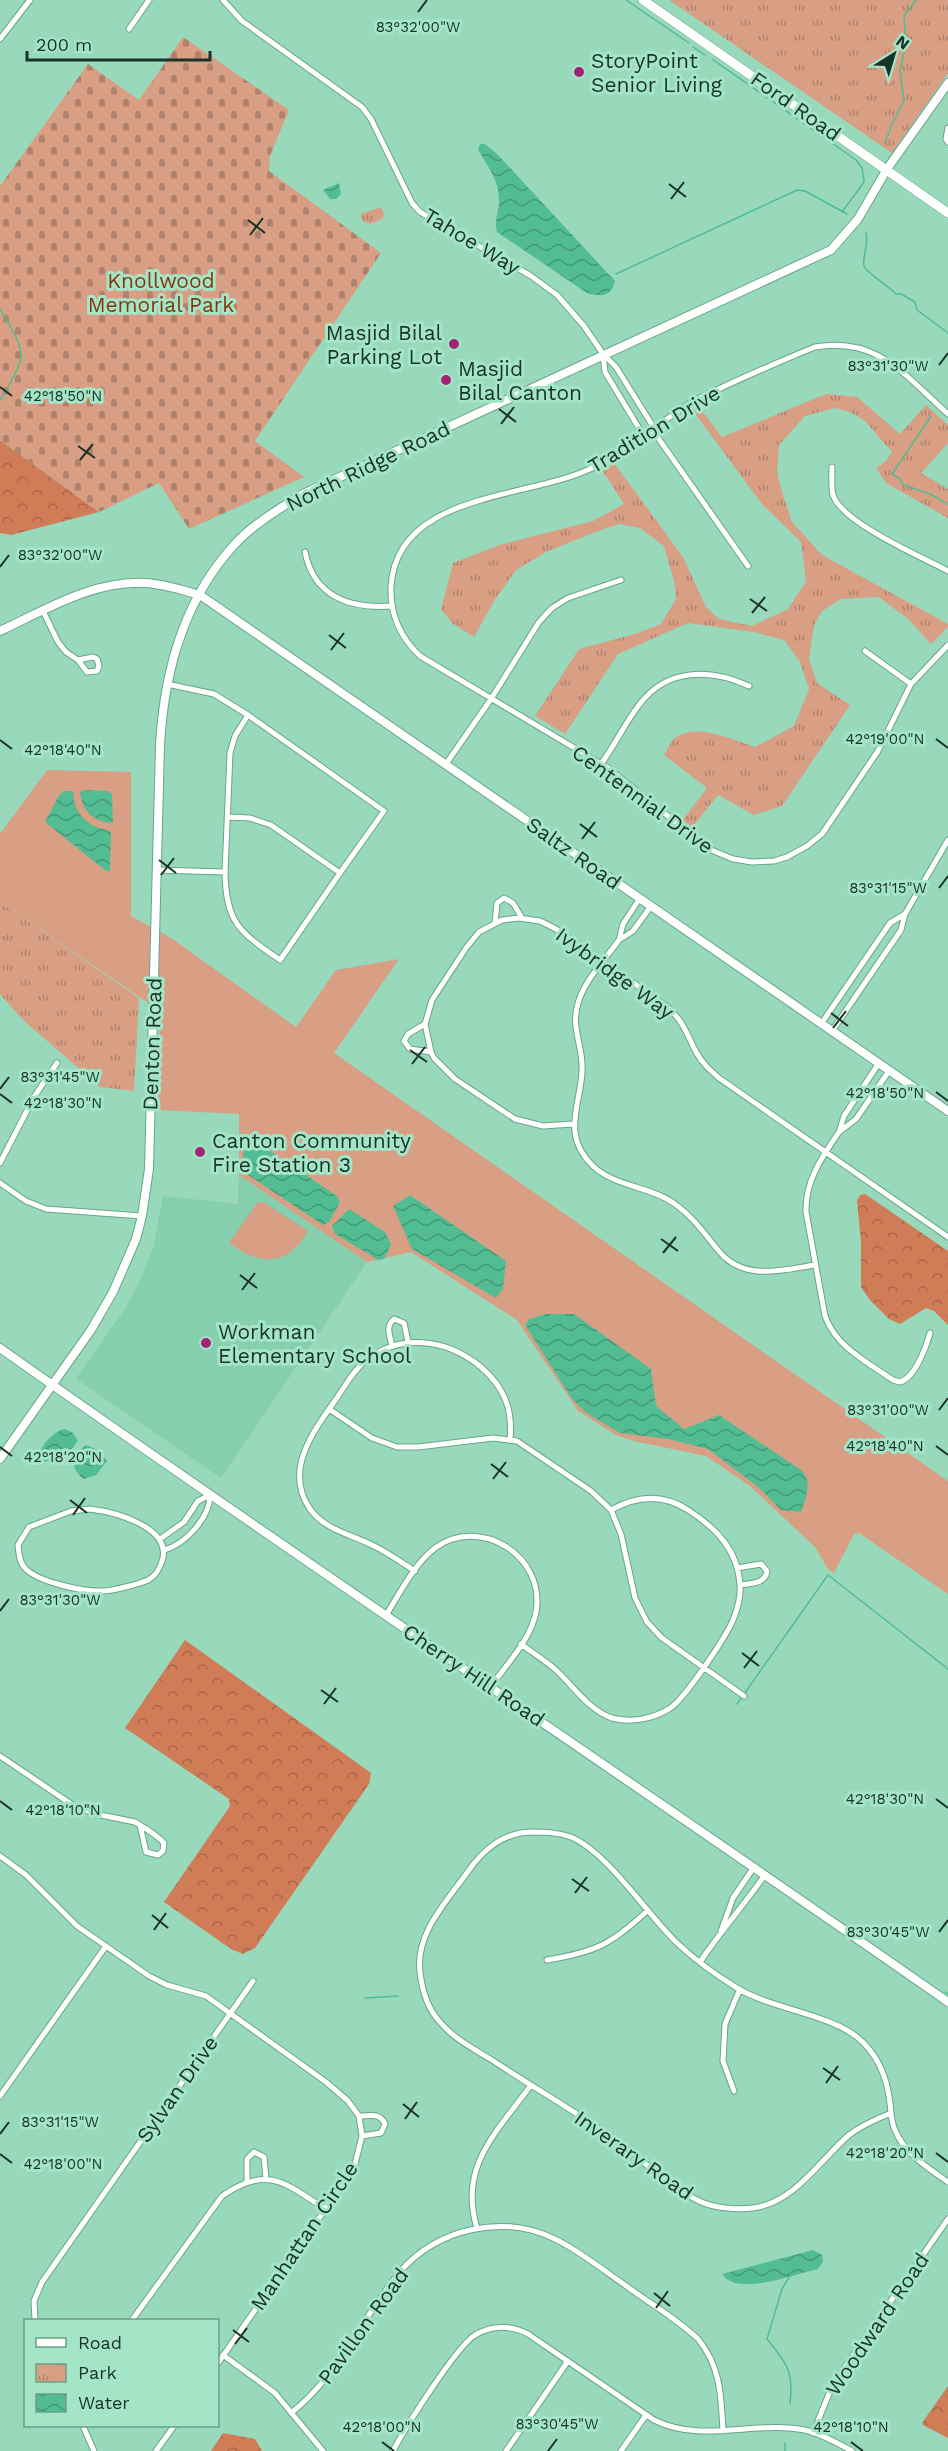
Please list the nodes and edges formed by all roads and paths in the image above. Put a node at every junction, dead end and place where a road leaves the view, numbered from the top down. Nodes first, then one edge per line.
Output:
1 (30, 0) edge
2 (150, 0) edge
3 (222, 0) edge
4 (643, 0) edge
5 (129, 29) dead end
6 (0, 39) edge
7 (948, 83) edge
8 (948, 128) edge
9 (947, 140) edge
10 (887, 169) junction
11 (948, 213) edge
12 (603, 354) junction
13 (948, 414) edge
14 (652, 430) junction
15 (643, 435) junction
16 (832, 466) dead end
17 (305, 552) dead end
18 (748, 566) dead end
19 (948, 571) edge
20 (621, 580) dead end
21 (200, 595) junction
22 (392, 606) junction
23 (43, 611) junction
24 (0, 631) edge
25 (948, 645) edge
26 (865, 651) dead end
27 (78, 660) dead end
28 (167, 684) junction
29 (911, 684) junction
30 (749, 686) dead end
31 (491, 699) junction
32 (248, 715) junction
33 (446, 764) junction
34 (601, 764) junction
35 (228, 817) junction
36 (948, 840) edge
37 (157, 870) junction
38 (225, 872) junction
39 (340, 873) junction
40 (640, 898) junction
41 (651, 906) junction
42 (905, 914) junction
43 (522, 918) junction
44 (495, 923) junction
45 (619, 940) junction
46 (873, 949) junction
47 (884, 956) junction
48 (603, 962) junction
49 (425, 1024) junction
50 (821, 1024) junction
51 (832, 1031) junction
52 (430, 1052) junction
53 (57, 1063) dead end
54 (879, 1063) junction
55 (890, 1071) junction
56 (948, 1111) edge
57 (573, 1124) junction
58 (839, 1132) junction
59 (826, 1152) junction
60 (0, 1163) edge
61 (0, 1183) edge
62 (142, 1216) junction
63 (948, 1237) edge
64 (815, 1265) junction
65 (930, 1333) dead end
66 (408, 1342) junction
67 (392, 1346) junction
68 (0, 1348) edge
69 (52, 1384) junction
70 (329, 1409) junction
71 (510, 1439) junction
72 (0, 1459) edge
73 (210, 1495) junction
74 (611, 1510) junction
75 (160, 1539) junction
76 (164, 1550) junction
77 (737, 1568) junction
78 (415, 1570) junction
79 (740, 1585) junction
80 (386, 1615) junction
81 (521, 1644) junction
82 (703, 1667) junction
83 (491, 1686) junction
84 (744, 1696) dead end
85 (0, 1756) edge
86 (140, 1825) junction
87 (0, 1856) edge
88 (754, 1866) junction
89 (766, 1874) junction
90 (648, 1910) junction
91 (720, 1932) junction
92 (106, 1946) junction
93 (547, 1960) dead end
94 (700, 1962) junction
95 (253, 1981) dead end
96 (740, 1989) junction
97 (948, 2002) edge
98 (230, 2014) junction
99 (531, 2085) junction
100 (735, 2091) dead end
101 (0, 2096) edge
102 (891, 2113) junction
103 (358, 2116) junction
104 (362, 2136) junction
105 (266, 2179) junction
106 (247, 2181) junction
107 (948, 2182) edge
108 (325, 2209) junction
109 (948, 2219) edge
110 (477, 2228) junction
111 (34, 2319) edge
112 (133, 2319) edge
113 (223, 2355) junction
114 (219, 2361) edge
115 (568, 2361) junction
116 (291, 2413) junction
117 (646, 2415) junction
118 (82, 2427) edge
119 (173, 2427) edge
120 (723, 2431) junction
121 (813, 2433) junction
122 (94, 2451) edge
123 (156, 2451) edge
124 (323, 2451) edge
125 (393, 2451) edge
126 (506, 2451) edge
127 (621, 2451) edge
128 (852, 2451) edge

1 - 6 street
2 - 5 street
3 - 12 street, Tahoe Way
4 - 10 main road, Ford Road
7 - 10 street, North Ridge Road
8 - 9 street
10 - 11 main road, Ford Road
10 - 12 street, North Ridge Road
12 - 14 street
12 - 15 street
12 - 21 street, North Ridge Road
13 - 14 street, Tradition Drive
14 - 15 street, Tradition Drive
14 - 18 street
15 - 22 street, Tradition Drive
16 - 19 street
17 - 22 street
20 - 31 street
21 - 23 street
21 - 28 street, Denton Road
21 - 33 street, Saltz Road
22 - 31 street, Tradition Drive
23 - 24 street
23 - 27 street
25 - 29 street, Centennial Drive
26 - 29 street
28 - 32 street
28 - 37 street, Denton Road
29 - 34 street, Centennial Drive
30 - 34 street
31 - 33 street
31 - 34 street, Centennial Drive
32 - 35 street
32 - 39 street
33 - 40 street, Saltz Road
35 - 38 street
35 - 39 street
36 - 42 street
37 - 38 street
37 - 62 street, Denton Road
38 - 39 street
40 - 41 street, Saltz Road
40 - 45 street
41 - 45 street
41 - 50 street, Saltz Road
42 - 46 street
42 - 47 street
43 - 44 street, Ivybridge Way
43 - 44 street
43 - 48 street, Ivybridge Way
44 - 49 street
45 - 48 street
46 - 47 street
46 - 50 street
47 - 51 street
48 - 57 street
48 - 59 street, Ivybridge Way
49 - 52 street
49 - 52 street
50 - 51 street, Saltz Road
51 - 54 street, Saltz Road
52 - 57 street
53 - 60 street
54 - 55 street, Saltz Road
54 - 58 street
55 - 56 street, Saltz Road
55 - 58 street
57 - 64 street
58 - 59 street
59 - 63 street, Ivybridge Way
59 - 64 street
61 - 62 street
62 - 69 street, Denton Road
64 - 65 street
66 - 67 street
66 - 67 street
66 - 71 street
67 - 70 street
68 - 69 street, Cherry Hill Road
69 - 72 street, Denton Road
69 - 73 street, Cherry Hill Road
70 - 71 street
70 - 78 street
71 - 74 street
73 - 75 street
73 - 76 street
73 - 80 street, Cherry Hill Road
74 - 77 street
74 - 82 street
75 - 76 street
75 - 76 street
77 - 79 street
77 - 79 street
78 - 80 street
78 - 81 street
79 - 82 street
80 - 83 street, Cherry Hill Road
81 - 82 street
81 - 83 street
82 - 84 street
83 - 88 street, Cherry Hill Road
85 - 86 street
86 - 86 street
87 - 92 street, Manhattan Circle
88 - 89 street, Cherry Hill Road
88 - 91 street
89 - 91 street
89 - 97 street, Cherry Hill Road
90 - 93 street
90 - 94 street
90 - 99 street, Inverary Road
91 - 94 street
92 - 98 street, Manhattan Circle
92 - 101 street
94 - 96 street
95 - 98 street, Sylvan Drive
96 - 100 street
96 - 102 street
98 - 103 street, Manhattan Circle
98 - 111 street, Sylvan Drive
99 - 102 street, Inverary Road
99 - 110 street
102 - 107 street
103 - 104 street, Manhattan Circle
103 - 104 street
104 - 108 street, Manhattan Circle
105 - 106 street
105 - 106 street
105 - 108 street
106 - 112 street
108 - 113 street, Manhattan Circle
109 - 121 street, Woodward Road
110 - 116 street, Pavillon Road
110 - 120 street, Pavillon Road
113 - 114 street, Manhattan Circle
113 - 116 street
115 - 117 street
115 - 125 street
115 - 126 street
116 - 124 street
117 - 120 street
117 - 127 street
118 - 122 street
119 - 123 street
120 - 121 street
121 - 128 street

